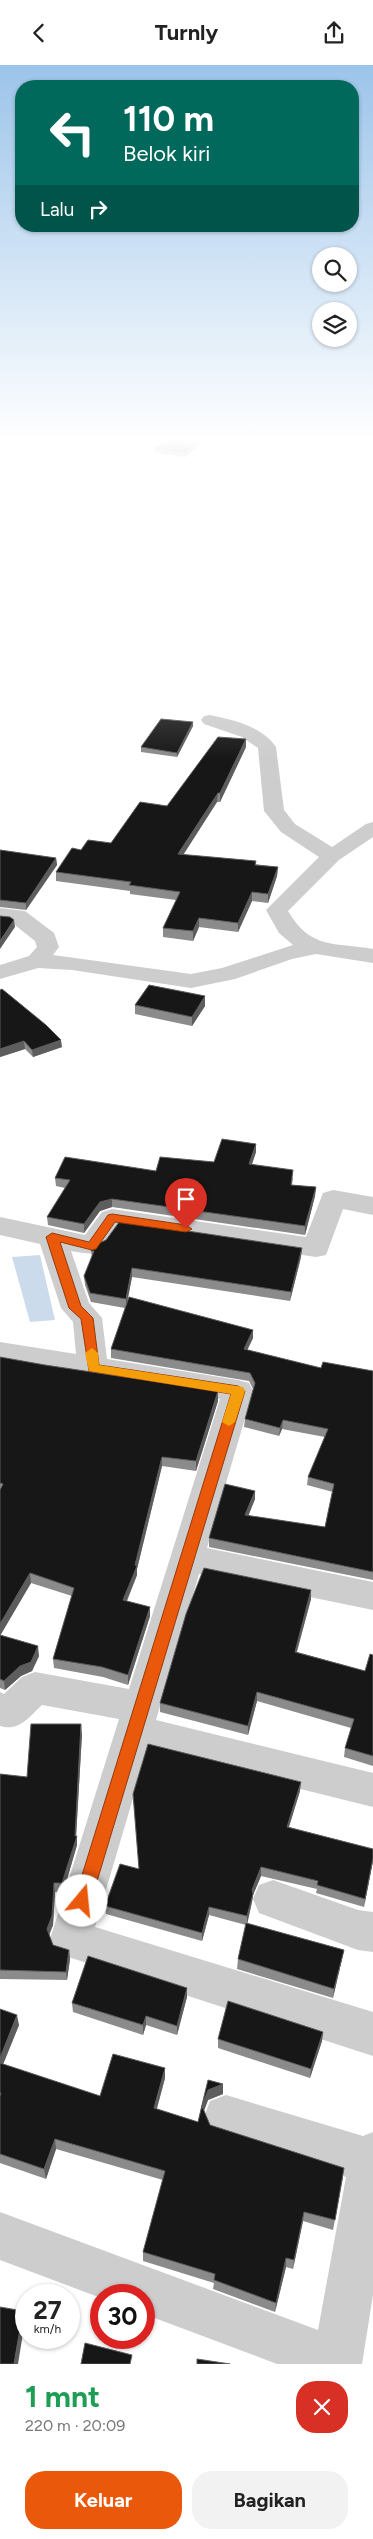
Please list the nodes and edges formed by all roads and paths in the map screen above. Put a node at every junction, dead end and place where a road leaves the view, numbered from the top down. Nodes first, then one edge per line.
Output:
1 (210, 721) dead end
2 (373, 828) edge
3 (332, 856) junction
4 (0, 915) edge
5 (316, 947) junction
6 (373, 956) edge
7 (37, 961) junction
8 (0, 972) edge
9 (373, 1206) edge
10 (0, 1226) edge
11 (52, 1237) junction
12 (0, 1353) edge
13 (94, 1368) junction
14 (187, 1558) junction
15 (373, 1596) edge
16 (3, 1716) edge
17 (138, 1719) junction
18 (373, 1790) edge
19 (273, 1899) dead end
20 (373, 1932) edge
21 (373, 2034) edge
22 (226, 2117) dead end
23 (373, 2159) edge
24 (0, 2236) edge
25 (337, 2363) edge

1 - 3 street
2 - 3 street
3 - 5 street
4 - 7 street
5 - 6 street
5 - 7 street
7 - 8 street
9 - 11 street
10 - 11 street
11 - 13 street
12 - 13 street
13 - 14 street
14 - 15 street
14 - 17 street
16 - 17 street
17 - 18 street
17 - 21 street
19 - 20 street
22 - 23 street
23 - 25 street
24 - 25 street

